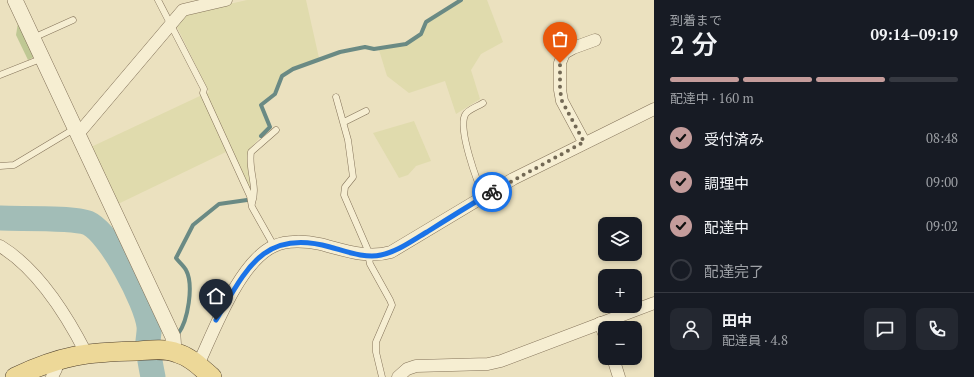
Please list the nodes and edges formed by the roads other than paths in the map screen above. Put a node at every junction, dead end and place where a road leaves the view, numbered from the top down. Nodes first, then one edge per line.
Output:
1 (15, 0) edge
2 (158, 0) edge
3 (226, 0) edge
4 (73, 20) dead end
5 (170, 24) junction
6 (34, 38) junction
7 (595, 40) dead end
8 (43, 58) junction
9 (0, 75) edge
10 (336, 97) dead end
11 (483, 104) dead end
12 (654, 109) edge
13 (366, 111) dead end
14 (344, 122) junction
15 (276, 130) dead end
16 (77, 131) junction
17 (584, 142) junction
18 (0, 166) edge
19 (484, 196) junction
20 (252, 203) junction
21 (0, 246) edge
22 (274, 246) junction
23 (369, 256) junction
24 (654, 302) edge
25 (605, 321) edge
26 (598, 324) edge
27 (167, 351) junction
28 (86, 353) junction
29 (57, 359) junction
30 (615, 365) edge
31 (205, 371) edge
32 (15, 377) edge
33 (52, 377) edge
34 (382, 377) edge
35 (398, 377) edge
36 (619, 377) edge

1 - 6 street
2 - 5 lane
3 - 5 street
4 - 6 lane
5 - 16 street
5 - 20 lane
6 - 8 street
7 - 17 street
8 - 9 lane
8 - 16 street
10 - 14 lane
11 - 19 lane
12 - 17 street
13 - 14 lane
14 - 23 lane
15 - 20 lane
16 - 18 lane
16 - 27 street
17 - 19 street
19 - 23 street
20 - 22 lane
21 - 28 street
22 - 23 street
22 - 31 street
23 - 34 lane
24 - 25 street
26 - 35 street
27 - 28 main road
27 - 31 main road
28 - 29 main road
29 - 32 main road
29 - 33 street
30 - 36 street

